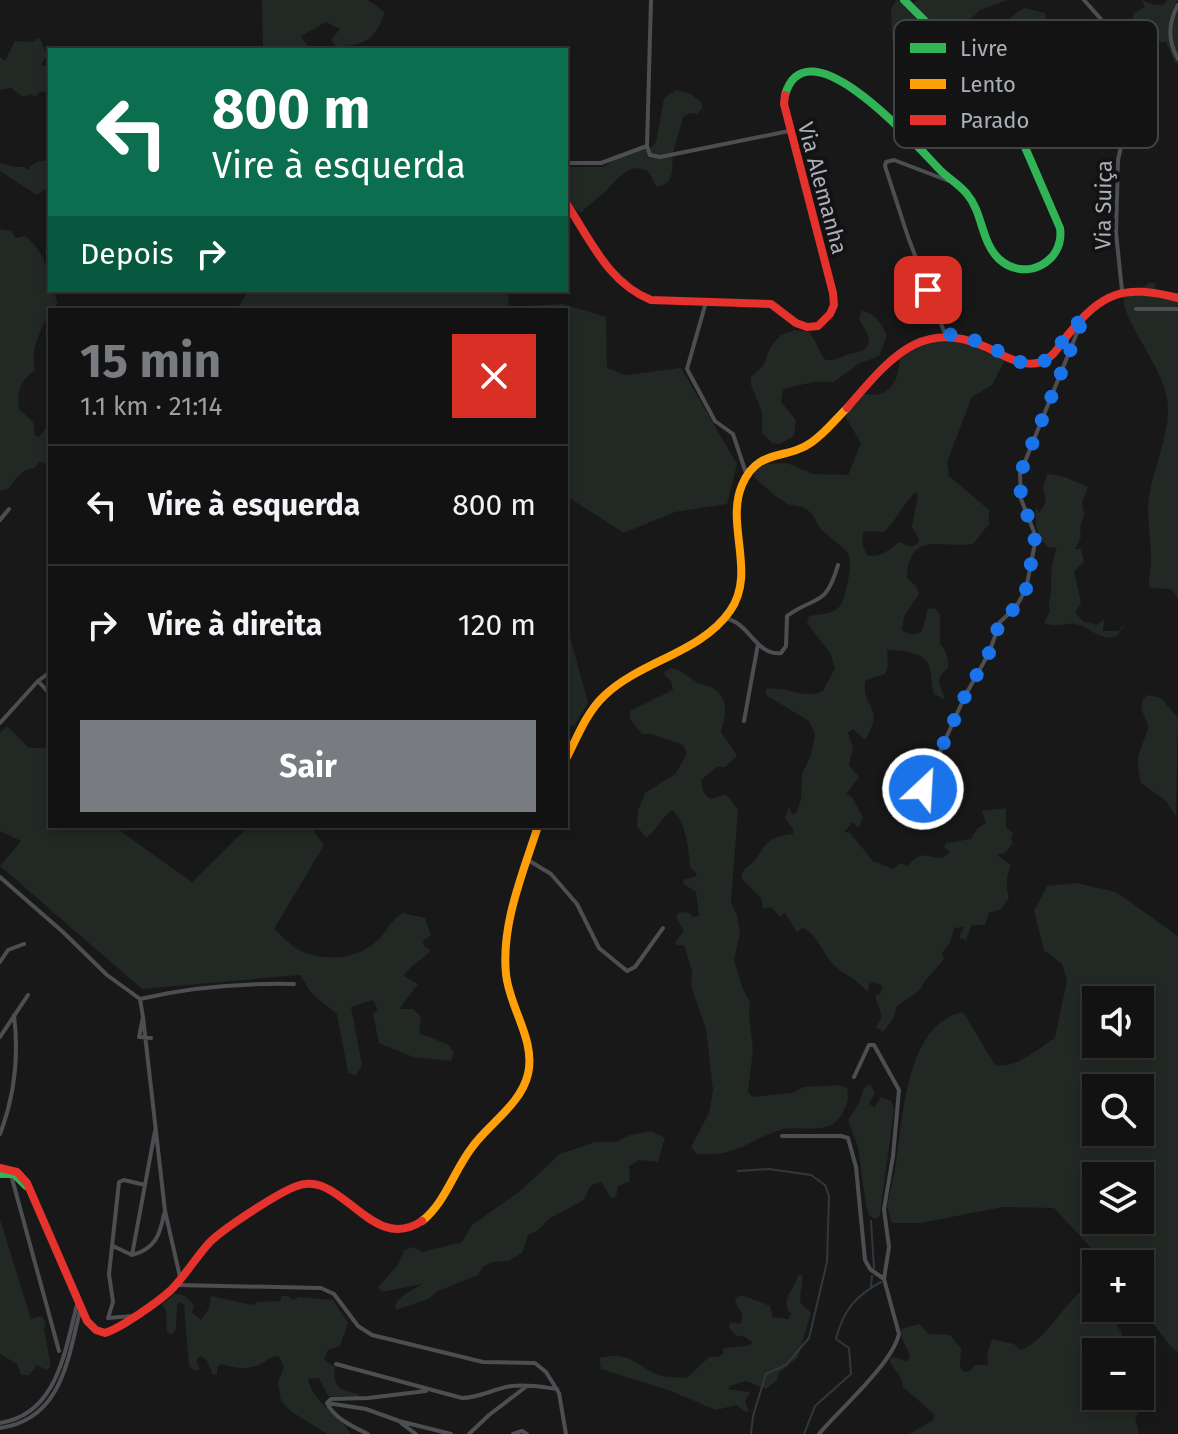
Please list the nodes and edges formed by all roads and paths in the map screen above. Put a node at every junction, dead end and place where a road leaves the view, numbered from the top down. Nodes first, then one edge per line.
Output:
1 (651, 0) edge
2 (904, 0) edge
3 (1084, 0) edge
4 (1178, 5) edge
5 (924, 20) edge
6 (1102, 20) edge
7 (1178, 59) edge
8 (894, 123) edge
9 (789, 131) junction
10 (647, 146) junction
11 (918, 148) edge
12 (1026, 148) edge
13 (1121, 148) edge
14 (568, 163) edge
15 (952, 182) junction
16 (568, 206) edge
17 (1122, 290) junction
18 (1178, 298) edge
19 (706, 302) junction
20 (1136, 309) dead end
21 (1178, 309) edge
22 (1085, 314) junction
23 (945, 334) junction
24 (747, 476) junction
25 (9, 509) dead end
26 (0, 520) edge
27 (838, 565) dead end
28 (725, 618) junction
29 (758, 644) junction
30 (48, 674) edge
31 (38, 681) junction
32 (48, 692) edge
33 (744, 721) dead end
34 (0, 723) edge
35 (568, 755) edge
36 (923, 789) dead end
37 (537, 828) edge
38 (528, 859) junction
39 (1, 881) edge
40 (663, 928) dead end
41 (24, 944) dead end
42 (0, 962) edge
43 (294, 984) dead end
44 (28, 995) dead end
45 (140, 999) junction
46 (14, 1015) junction
47 (143, 1017) junction
48 (0, 1037) edge
49 (148, 1038) junction
50 (854, 1077) dead end
51 (156, 1126) junction
52 (0, 1134) edge
53 (782, 1136) dead end
54 (5, 1171) edge
55 (145, 1185) junction
56 (165, 1211) junction
57 (113, 1246) junction
58 (132, 1255) junction
59 (884, 1279) junction
60 (179, 1282) junction
61 (79, 1304) junction
62 (134, 1316) junction
63 (59, 1351) dead end
64 (336, 1364) dead end
65 (529, 1385) junction
66 (557, 1389) junction
67 (430, 1391) junction
68 (327, 1403) junction
69 (42, 1404) junction
70 (399, 1421) junction
71 (0, 1426) edge
72 (368, 1434) edge
73 (416, 1434) edge
74 (451, 1434) edge
75 (469, 1434) edge
76 (513, 1434) edge
77 (527, 1434) edge
78 (566, 1434) edge
79 (819, 1434) edge

1 - 10 street
2 - 5 main road, Via Alemanha
3 - 6 street, Via Suiça
4 - 7 street
8 - 9 main road, Via Alemanha
9 - 10 street
9 - 19 main road, Via Alemanha
10 - 14 street
11 - 15 main road, Via Alemanha
12 - 15 main road, Via Alemanha
13 - 17 street, Via Suiça
15 - 23 street
16 - 19 main road, Via Alemanha
17 - 18 main road
17 - 22 main road
19 - 24 street
20 - 21 street
22 - 23 main road
22 - 36 street
23 - 24 main road
24 - 28 main road
25 - 26 street
27 - 29 street
28 - 29 street
28 - 35 main road
29 - 33 street
30 - 31 street
31 - 32 street
31 - 34 street
37 - 38 main road
38 - 40 street
38 - 60 main road
39 - 45 street
41 - 42 street
43 - 45 street
44 - 46 street
45 - 47 street
46 - 48 street
46 - 52 street
47 - 49 street
47 - 49 street
49 - 51 street
50 - 59 street
51 - 55 street
51 - 56 street
53 - 59 street
54 - 61 main road
54 - 63 street
55 - 57 street
55 - 58 street
56 - 58 street
56 - 60 street
57 - 58 street
57 - 62 street
59 - 79 street
60 - 62 main road
60 - 66 street
61 - 62 main road
61 - 69 street
61 - 69 street
64 - 67 street
65 - 66 street
65 - 67 street
65 - 75 street
66 - 78 street
67 - 68 street
68 - 70 street
68 - 72 street
69 - 71 street
70 - 73 street
70 - 74 street
76 - 77 street

